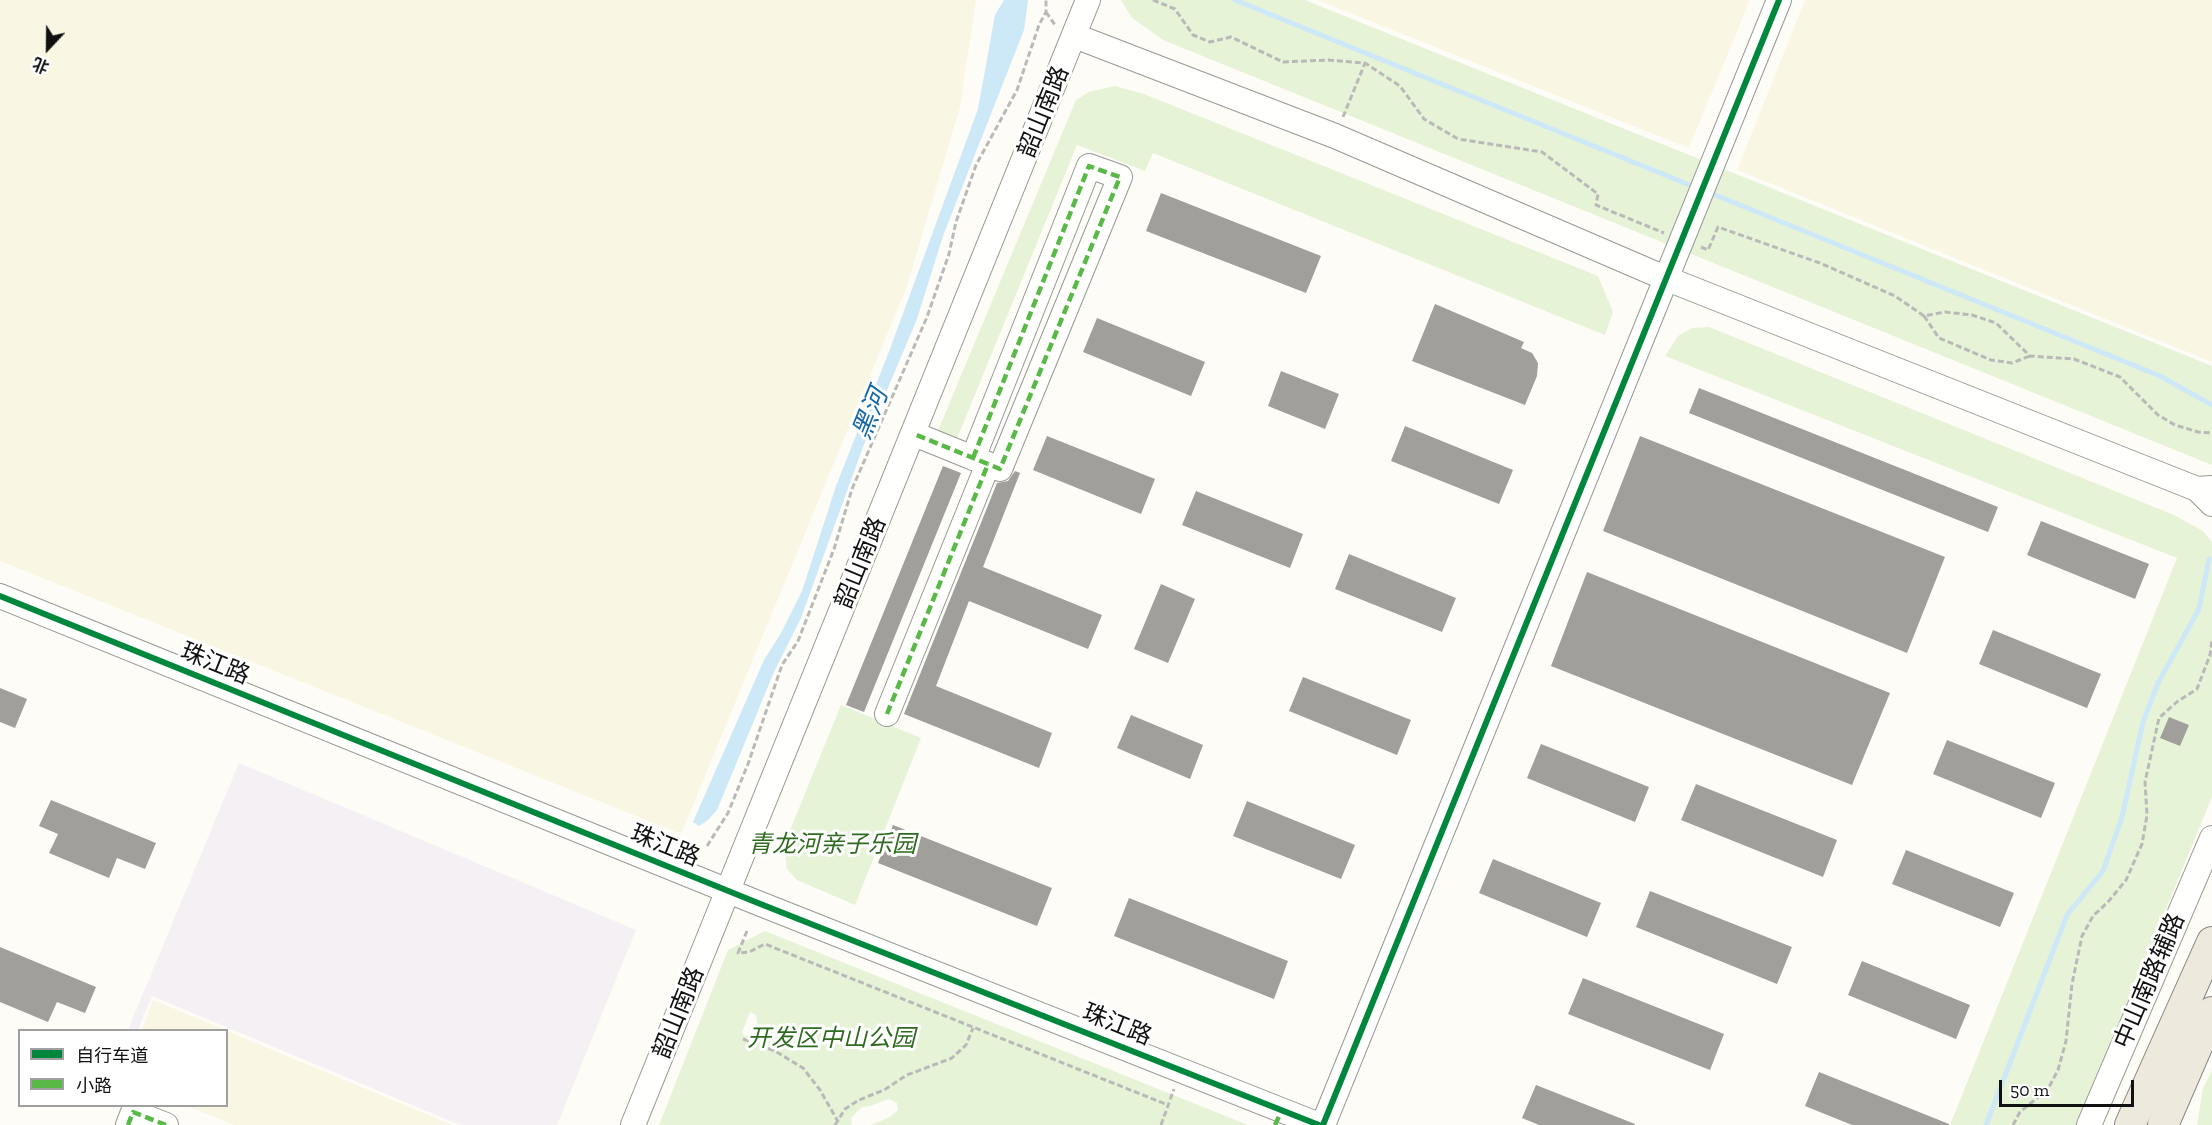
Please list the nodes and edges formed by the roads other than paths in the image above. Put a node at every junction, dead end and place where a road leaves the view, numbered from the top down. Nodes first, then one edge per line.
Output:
1 (1088, 0) edge
2 (1779, 0) edge
3 (1075, 36) junction
4 (1665, 279) junction
5 (914, 434) junction
6 (980, 461) junction
7 (2207, 494) edge
8 (0, 596) edge
9 (887, 714) dead end
10 (2212, 838) edge
11 (728, 891) junction
12 (2212, 942) edge
13 (2212, 1012) edge
14 (2186, 1072) junction
15 (1279, 1118) edge
16 (128, 1125) edge
17 (166, 1125) edge
18 (633, 1125) edge
19 (1319, 1125) edge
20 (1323, 1125) edge
21 (2089, 1125) edge
22 (2130, 1125) edge
23 (2163, 1125) edge
24 (2179, 1125) edge

1 - 3 street, 韶山南路
2 - 4 street
3 - 4 street
3 - 5 street, 韶山南路
4 - 7 street
4 - 20 street
5 - 6 street
5 - 11 street, 韶山南路
6 - 6 street
6 - 9 street
8 - 11 street, 珠江路
10 - 21 street, 中山南路辅路
11 - 15 street, 珠江路
11 - 18 street, 韶山南路
12 - 22 main road
13 - 14 main road
14 - 23 main road
14 - 24 street
15 - 19 street, 珠江路
16 - 17 street

